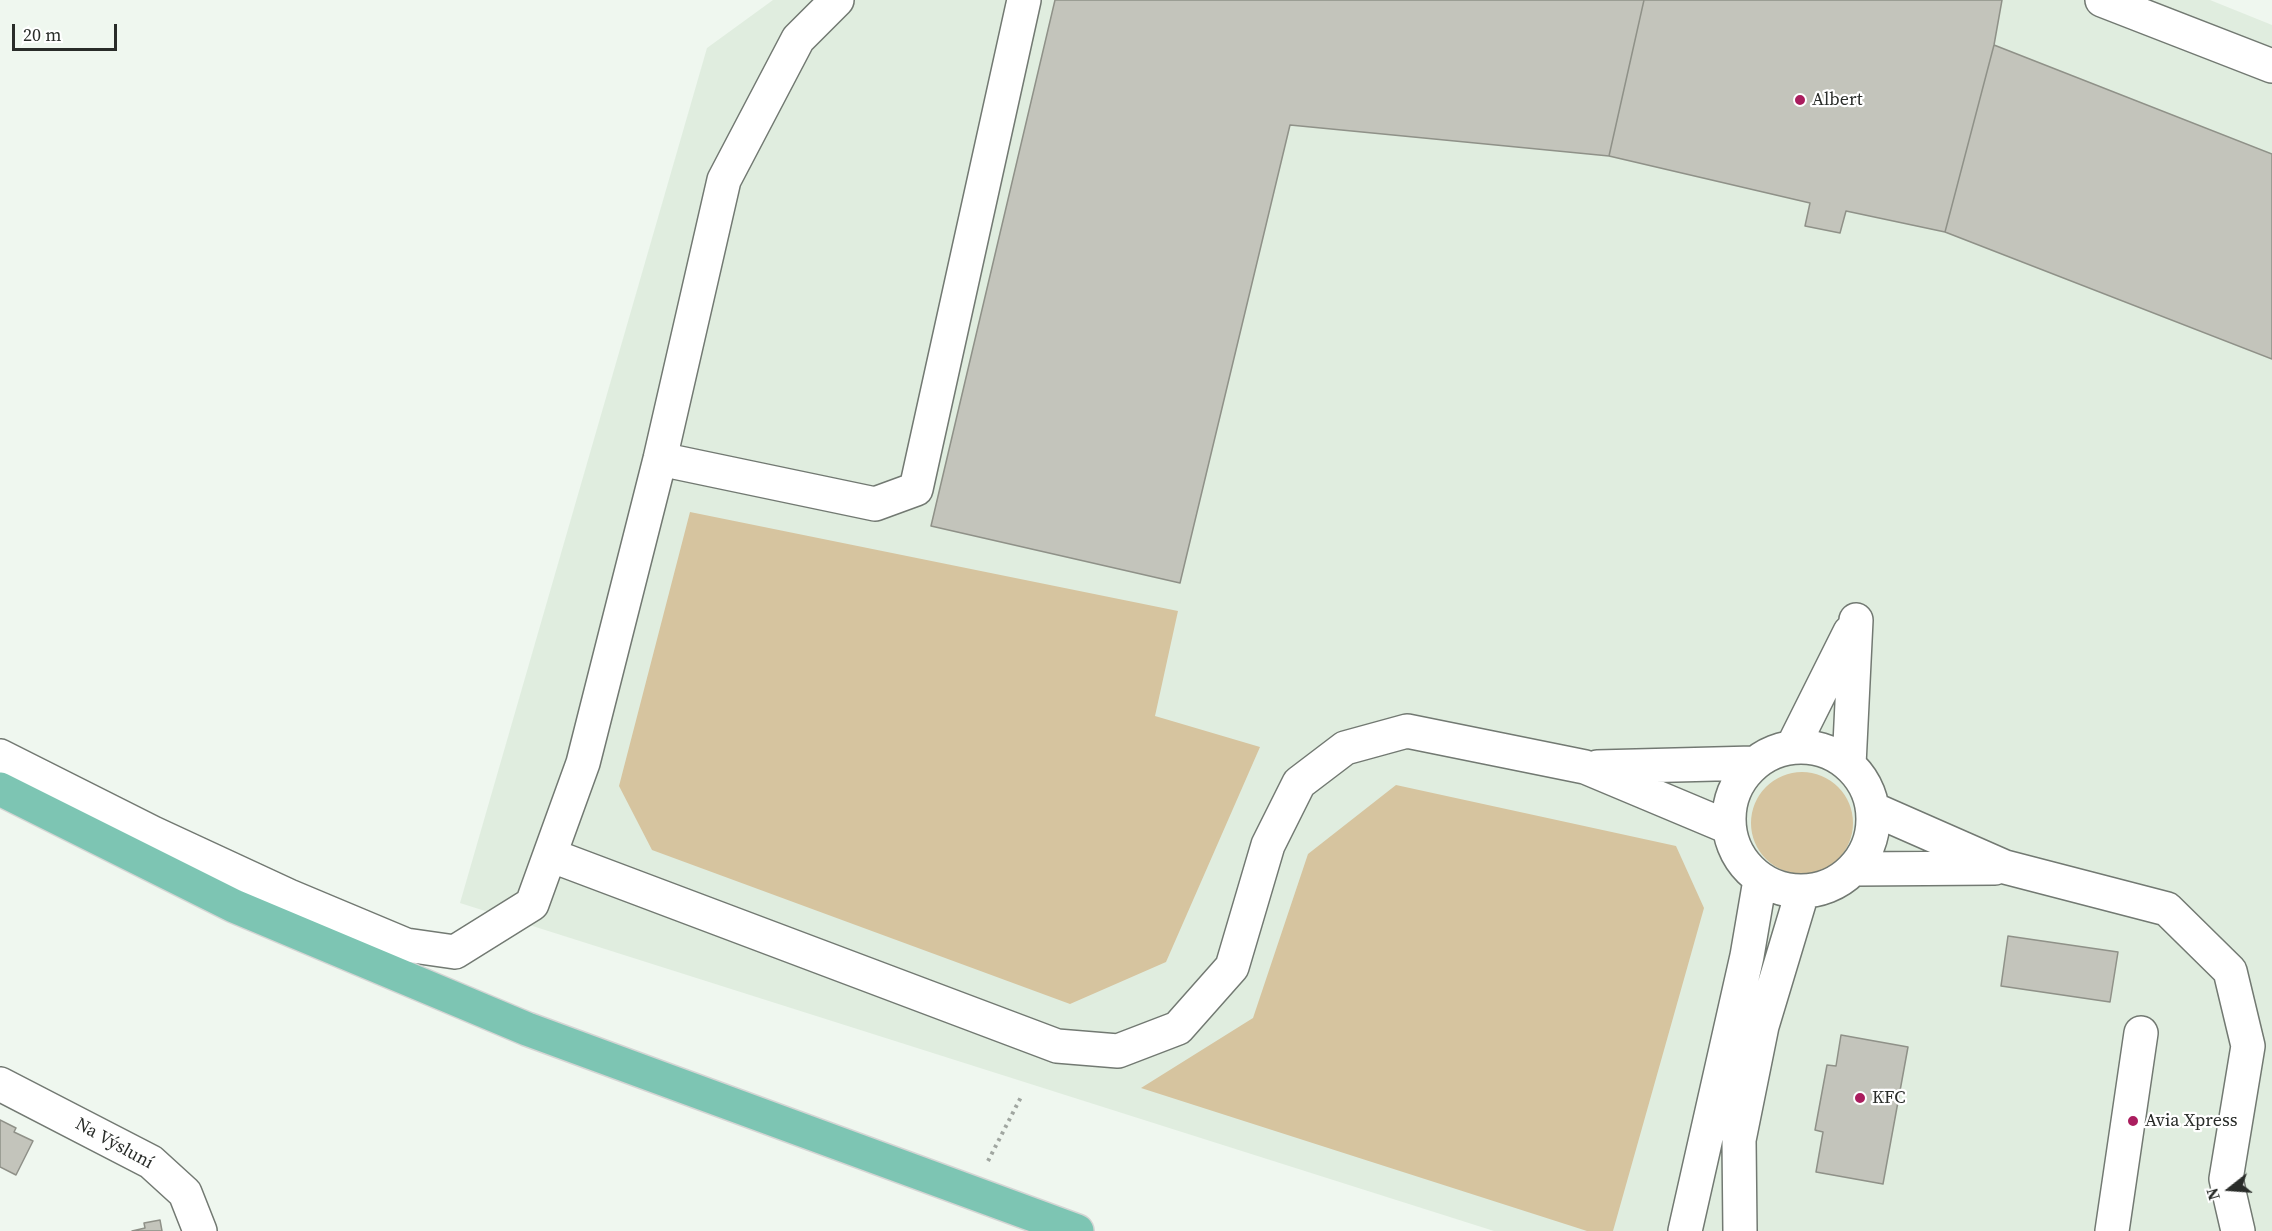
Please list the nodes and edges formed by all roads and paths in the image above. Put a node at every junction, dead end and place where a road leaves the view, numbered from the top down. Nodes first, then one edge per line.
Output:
1 (837, 0) edge
2 (1024, 0) edge
3 (2102, 0) edge
4 (2272, 66) edge
5 (660, 459) junction
6 (1793, 746) junction
7 (0, 756) edge
8 (1754, 763) junction
9 (1850, 765) junction
10 (1585, 767) junction
11 (0, 789) edge
12 (1874, 809) junction
13 (1728, 827) junction
14 (550, 855) junction
15 (2005, 867) junction
16 (1855, 869) junction
17 (1760, 880) junction
18 (1802, 893) junction
19 (2141, 1033) dead end
20 (0, 1084) edge
21 (200, 1231) edge
22 (1077, 1231) edge
23 (1685, 1231) edge
24 (1740, 1231) edge
25 (2112, 1231) edge
26 (2238, 1231) edge

1 - 5 street
2 - 5 street
3 - 4 street
5 - 14 street
6 - 8 street
6 - 9 street
6 - 9 street
7 - 14 street
8 - 10 street
8 - 13 street
9 - 12 street
10 - 13 street
10 - 14 street
11 - 22 main road
12 - 15 street
12 - 16 street
13 - 17 street
15 - 16 street
15 - 26 street
16 - 18 street
17 - 18 street
17 - 23 street
18 - 24 street
19 - 25 street
20 - 21 street, Na Výsluní

